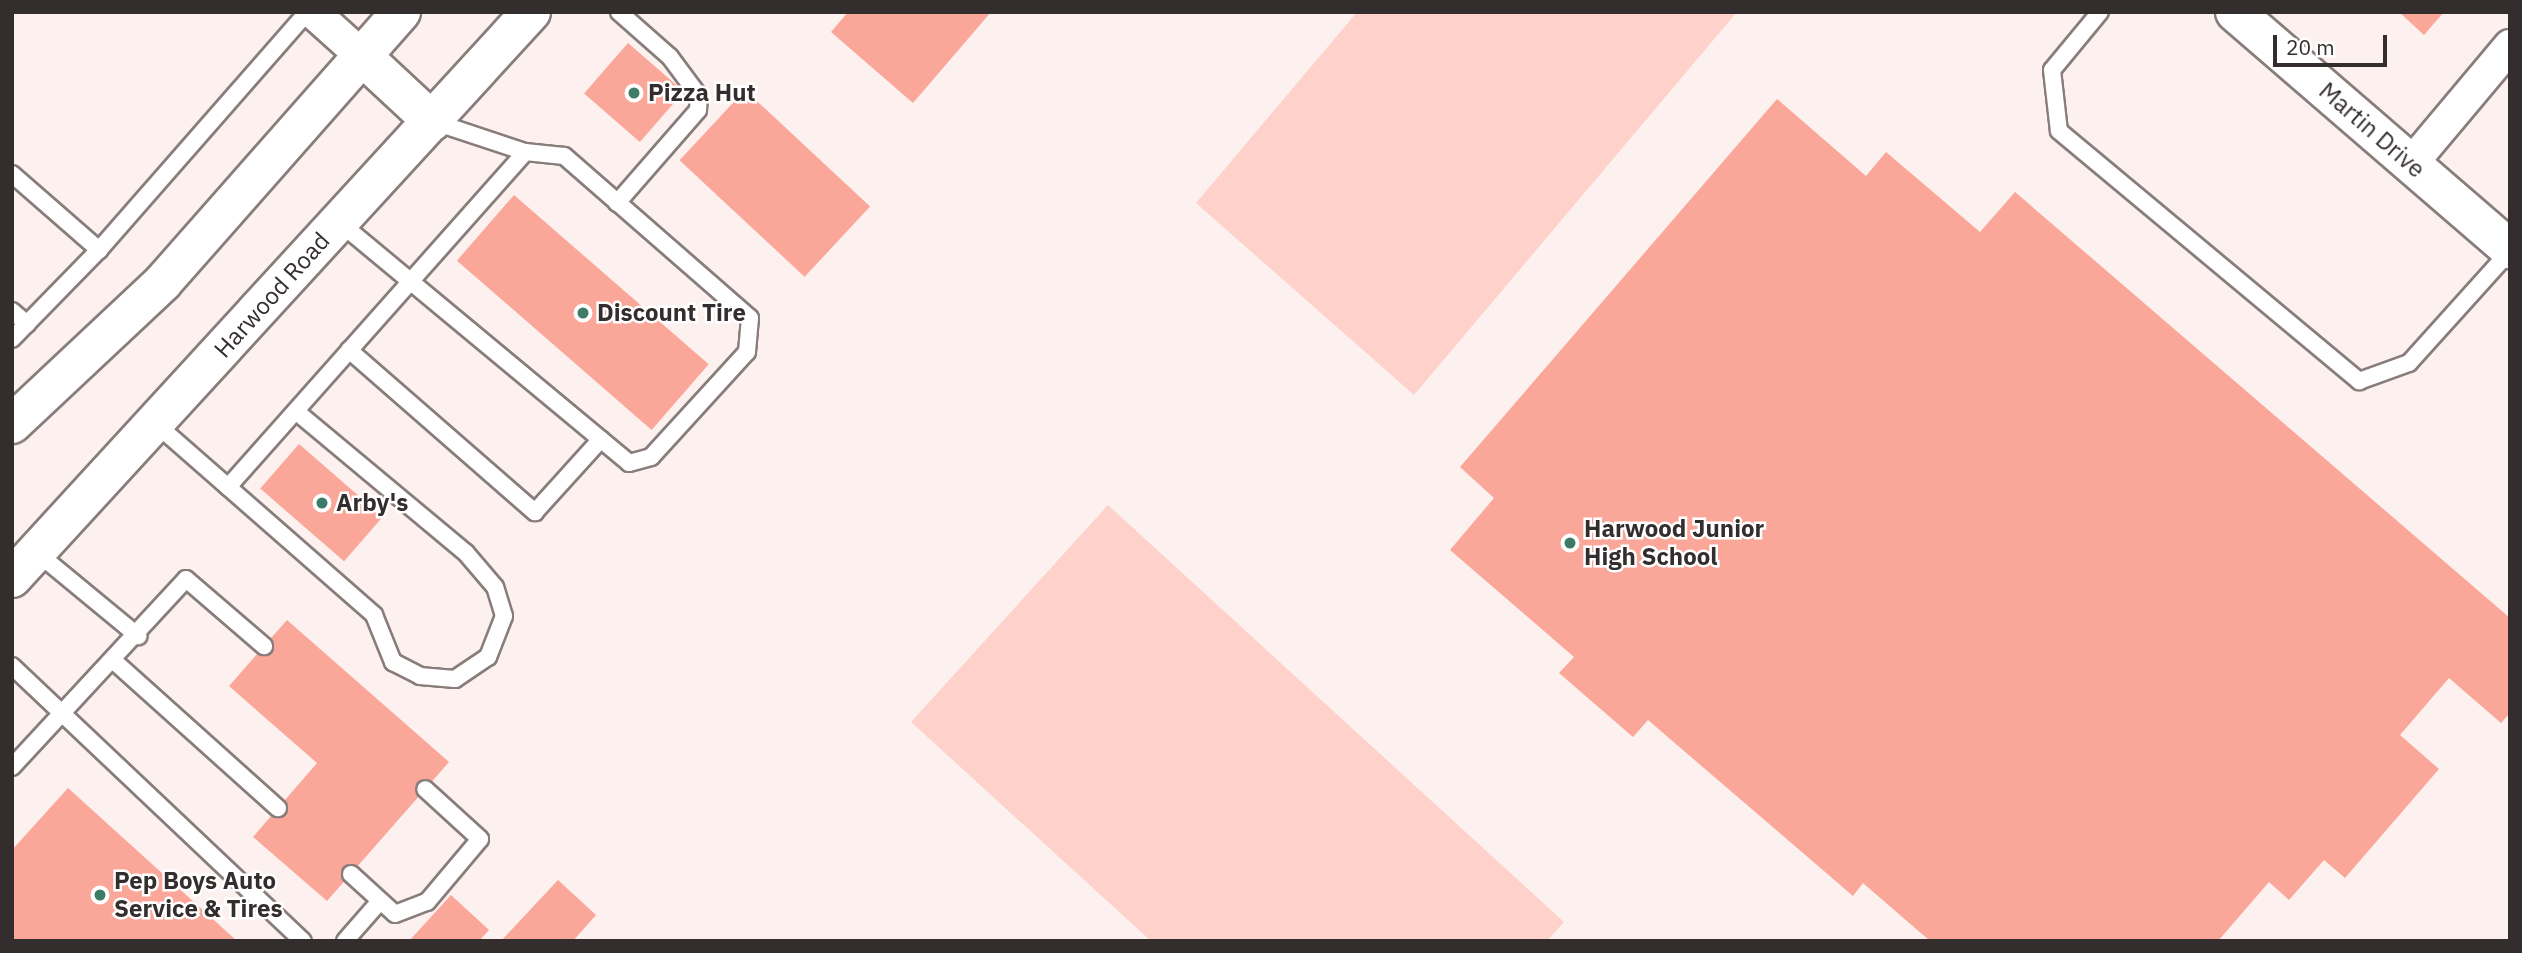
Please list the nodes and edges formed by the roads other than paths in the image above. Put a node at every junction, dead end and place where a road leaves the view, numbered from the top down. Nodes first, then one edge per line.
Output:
1 (307, 12) edge
2 (313, 12) edge
3 (401, 12) edge
4 (531, 12) edge
5 (619, 12) edge
6 (2100, 12) edge
7 (2235, 12) edge
8 (2510, 46) edge
9 (362, 56) junction
10 (432, 121) junction
11 (525, 152) junction
12 (2411, 164) junction
13 (12, 174) edge
14 (617, 203) junction
15 (339, 222) junction
16 (99, 250) junction
17 (2510, 250) edge
18 (410, 280) junction
19 (12, 311) edge
20 (27, 324) junction
21 (12, 339) edge
22 (349, 350) junction
23 (297, 412) junction
24 (155, 423) junction
25 (12, 424) edge
26 (601, 439) junction
27 (228, 487) junction
28 (24, 564) edge
29 (138, 636) junction
30 (264, 646) dead end
31 (115, 662) junction
32 (12, 666) edge
33 (62, 715) junction
34 (12, 767) edge
35 (425, 789) dead end
36 (278, 808) dead end
37 (351, 874) dead end
38 (380, 901) junction
39 (303, 941) edge
40 (345, 941) edge

1 - 16 lane
2 - 9 street
3 - 9 main road
4 - 10 main road, Harwood Road
5 - 14 lane
6 - 17 lane
7 - 12 main road, Martin Drive
8 - 12 street
9 - 10 main road
9 - 25 main road
10 - 11 lane
10 - 15 main road, Harwood Road
11 - 14 lane
11 - 18 lane
12 - 17 main road, Martin Drive
13 - 16 lane
14 - 26 lane
15 - 18 lane
15 - 24 main road, Harwood Road
16 - 20 lane
18 - 22 lane
18 - 26 lane
19 - 20 lane
20 - 21 lane
22 - 23 lane
22 - 26 lane
23 - 27 lane
23 - 27 lane
24 - 27 lane
24 - 28 main road, Harwood Road
28 - 29 lane
29 - 30 lane
29 - 31 lane
31 - 33 lane
31 - 36 lane
32 - 33 lane
33 - 34 lane
33 - 39 lane
35 - 38 lane
37 - 38 lane
38 - 40 lane

